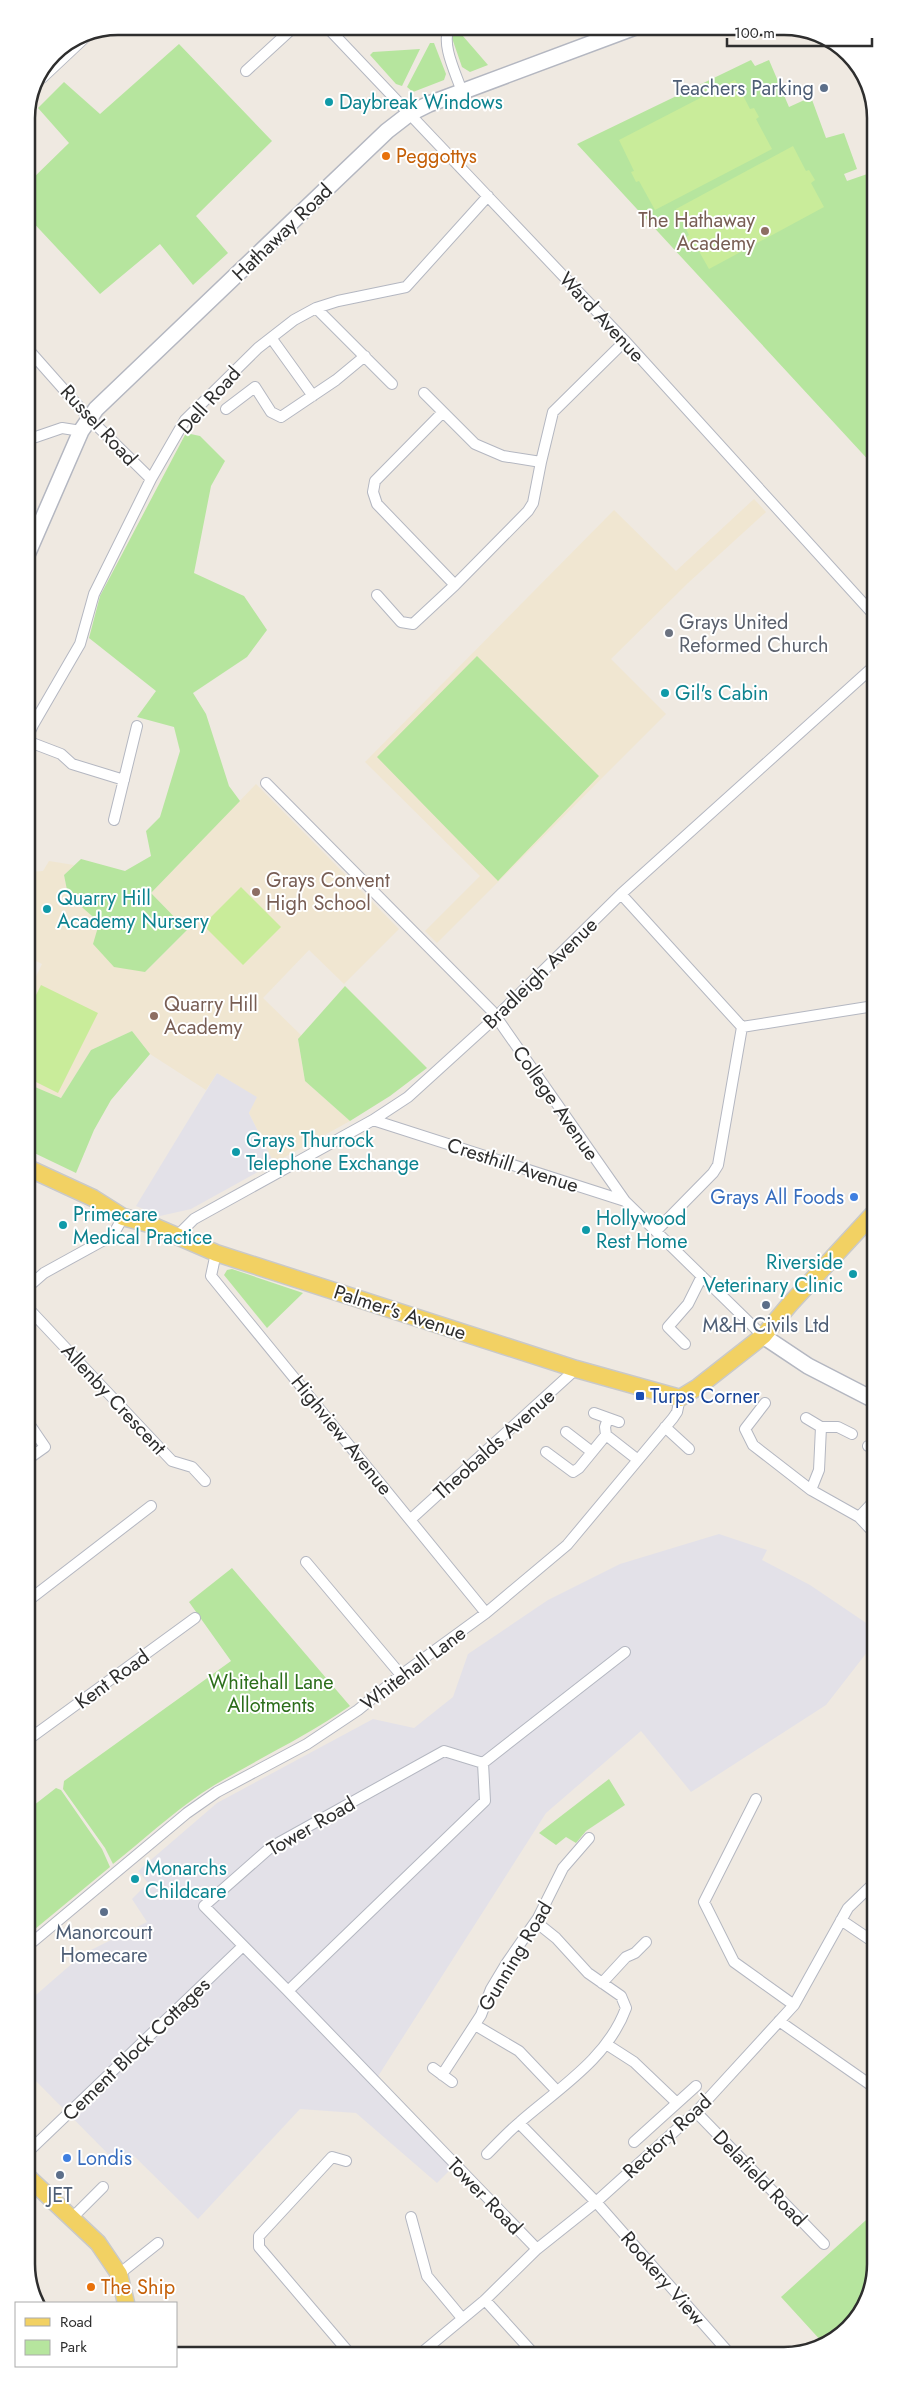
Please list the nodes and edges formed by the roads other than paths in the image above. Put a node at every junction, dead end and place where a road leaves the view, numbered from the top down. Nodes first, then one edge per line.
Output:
1 (285, 35) edge
2 (334, 35) edge
3 (447, 35) edge
4 (614, 35) edge
5 (73, 49) edge
6 (51, 69) edge
7 (246, 71) dead end
8 (462, 92) junction
9 (409, 114) junction
10 (488, 196) junction
11 (316, 308) junction
12 (272, 338) junction
13 (625, 341) junction
14 (365, 356) junction
15 (35, 357) edge
16 (392, 384) dead end
17 (424, 393) dead end
18 (313, 396) junction
19 (226, 409) dead end
20 (442, 412) junction
21 (89, 418) junction
22 (81, 431) junction
23 (35, 437) edge
24 (541, 462) junction
25 (150, 479) junction
26 (35, 537) edge
27 (455, 585) junction
28 (377, 595) dead end
29 (867, 607) edge
30 (867, 671) edge
31 (35, 715) edge
32 (137, 726) dead end
33 (35, 743) edge
34 (124, 780) junction
35 (266, 783) dead end
36 (114, 820) dead end
37 (621, 894) junction
38 (867, 1007) edge
39 (496, 1017) junction
40 (742, 1027) junction
41 (373, 1120) junction
42 (35, 1171) edge
43 (625, 1201) junction
44 (123, 1218) junction
45 (867, 1222) edge
46 (656, 1231) junction
47 (177, 1236) junction
48 (216, 1253) junction
49 (702, 1276) junction
50 (35, 1281) edge
51 (35, 1315) edge
52 (763, 1336) junction
53 (685, 1344) dead end
54 (576, 1369) junction
55 (867, 1396) edge
56 (680, 1398) junction
57 (765, 1403) dead end
58 (594, 1413) dead end
59 (608, 1418) junction
60 (806, 1418) dead end
61 (619, 1422) dead end
62 (665, 1427) junction
63 (821, 1428) junction
64 (566, 1432) dead end
65 (35, 1433) edge
66 (852, 1434) dead end
67 (606, 1436) junction
68 (689, 1449) dead end
69 (546, 1452) dead end
70 (592, 1452) junction
71 (35, 1454) edge
72 (638, 1460) junction
73 (205, 1481) dead end
74 (811, 1490) junction
75 (152, 1506) dead end
76 (867, 1508) edge
77 (859, 1517) junction
78 (411, 1519) junction
79 (867, 1526) edge
80 (306, 1562) dead end
81 (35, 1595) edge
82 (486, 1613) junction
83 (195, 1618) dead end
84 (626, 1652) dead end
85 (401, 1675) junction
86 (35, 1735) edge
87 (483, 1763) junction
88 (756, 1799) dead end
89 (589, 1838) dead end
90 (867, 1890) edge
91 (841, 1920) junction
92 (536, 1922) junction
93 (867, 1938) edge
94 (35, 1940) edge
95 (646, 1942) dead end
96 (243, 1946) junction
97 (602, 1983) junction
98 (288, 1991) junction
99 (794, 2005) junction
100 (779, 2021) junction
101 (475, 2025) junction
102 (606, 2044) junction
103 (433, 2068) dead end
104 (442, 2075) junction
105 (452, 2082) dead end
106 (867, 2082) edge
107 (696, 2086) dead end
108 (557, 2092) junction
109 (677, 2103) junction
110 (696, 2112) junction
111 (519, 2123) junction
112 (634, 2142) dead end
113 (35, 2145) edge
114 (487, 2154) dead end
115 (346, 2162) dead end
116 (35, 2183) edge
117 (102, 2187) dead end
118 (596, 2202) junction
119 (73, 2217) junction
120 (411, 2218) dead end
121 (158, 2242) dead end
122 (824, 2244) dead end
123 (537, 2249) junction
124 (119, 2274) junction
125 (484, 2300) junction
126 (126, 2302) edge
127 (462, 2318) junction
128 (345, 2347) edge
129 (428, 2347) edge
130 (528, 2347) edge
131 (724, 2347) edge

1 - 7 street
2 - 9 street, Ward Avenue
3 - 8 street
4 - 8 street, Hathaway Road
5 - 6 street
8 - 9 street, Hathaway Road
9 - 10 street, Ward Avenue
9 - 21 street, Hathaway Road
10 - 11 street, Dell Road
10 - 13 street, Ward Avenue
11 - 12 street, Dell Road
11 - 14 street
12 - 18 street
12 - 25 street, Dell Road
13 - 24 street
13 - 29 street, Ward Avenue
14 - 16 street
14 - 18 street
15 - 21 street, Russel Road
17 - 20 street
18 - 19 street
20 - 24 street
20 - 27 street
21 - 22 street, Hathaway Road
21 - 25 street, Russel Road
22 - 23 street
22 - 26 street, Hathaway Road
24 - 27 street
25 - 31 street, Dell Road
27 - 28 street
30 - 37 street, Bradleigh Avenue
32 - 34 street
33 - 34 street
34 - 36 street
35 - 39 street, College Avenue
37 - 39 street, Bradleigh Avenue
37 - 40 street
38 - 40 street
39 - 41 street, Bradleigh Avenue
39 - 43 street, College Avenue
40 - 46 street
41 - 43 street, Cresthill Avenue
41 - 47 street, Bradleigh Avenue
42 - 44 main road
43 - 46 street, College Avenue
44 - 47 main road, Palmer's Avenue
44 - 50 street
45 - 52 main road
46 - 49 street, College Avenue
47 - 48 main road, Palmer's Avenue
48 - 54 main road, Palmer's Avenue
48 - 78 street, Highview Avenue
49 - 52 street, College Avenue
49 - 53 street
51 - 73 street, Allenby Crescent
52 - 55 street
52 - 56 main road
54 - 56 main road, Palmer's Avenue
54 - 78 street, Theobalds Avenue
56 - 62 street, Whitehall Lane
57 - 74 street
58 - 59 street
59 - 61 street
59 - 67 street
60 - 63 street
62 - 68 street
62 - 72 street, Whitehall Lane
63 - 66 street
63 - 74 street
64 - 70 street
65 - 71 street
67 - 70 street
67 - 72 street
69 - 70 street
72 - 82 street, Whitehall Lane
74 - 77 street
75 - 81 street
76 - 77 street
77 - 79 street
78 - 82 street, Highview Avenue
80 - 85 street
82 - 85 street, Whitehall Lane
83 - 86 street, Kent Road
84 - 87 street
85 - 94 street, Whitehall Lane
87 - 96 street, Tower Road
87 - 98 street
88 - 99 street
89 - 92 street, Gunning Road
90 - 91 street, Rectory Road
91 - 93 street
91 - 99 street, Rectory Road
92 - 97 street
92 - 101 street, Gunning Road
95 - 97 street
96 - 98 street, Tower Road
96 - 113 street, Cement Block Cottages
97 - 102 street
98 - 123 street, Tower Road
99 - 100 street, Rectory Road
100 - 106 street
100 - 110 street, Rectory Road
101 - 104 street, Gunning Road
101 - 108 street
102 - 108 street
102 - 109 street
103 - 104 street
104 - 105 street
107 - 109 street
108 - 111 street
109 - 112 street
110 - 118 street, Rectory Road
110 - 122 street, Delafield Road
111 - 114 street
111 - 118 street, Rookery View
115 - 128 street
116 - 119 main road
117 - 119 street
118 - 123 street, Rectory Road
118 - 131 street, Rookery View
119 - 124 main road
120 - 127 street
121 - 124 street
123 - 125 street, Rectory Road
124 - 126 main road
125 - 127 street, Rectory Road
125 - 130 street
127 - 129 street, Rectory Road

